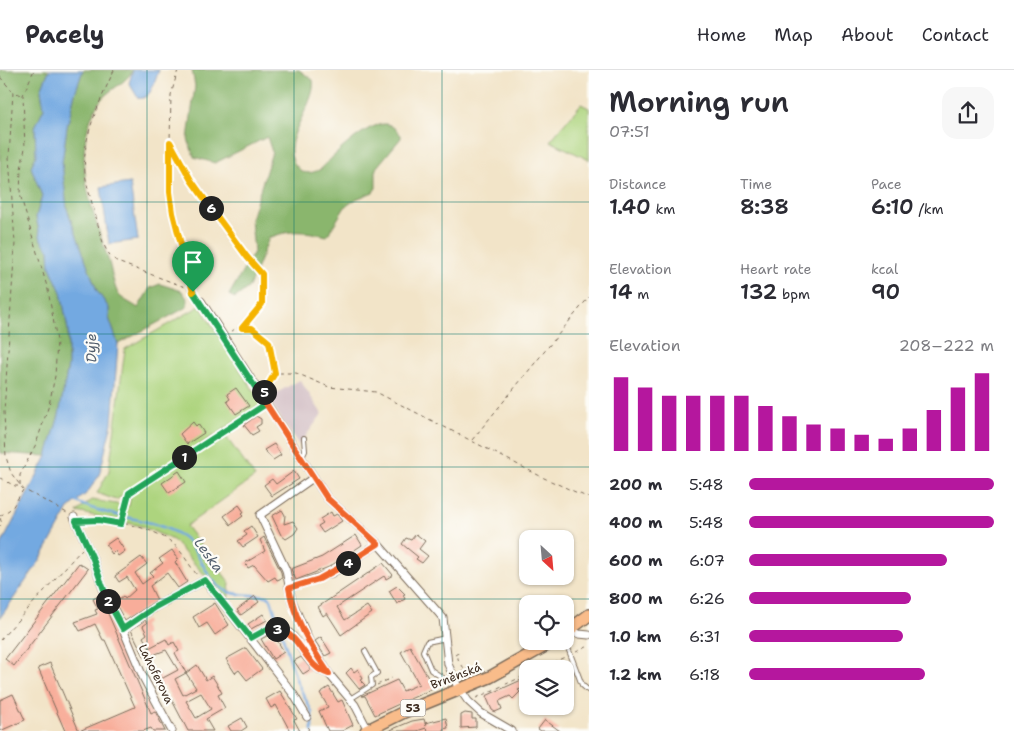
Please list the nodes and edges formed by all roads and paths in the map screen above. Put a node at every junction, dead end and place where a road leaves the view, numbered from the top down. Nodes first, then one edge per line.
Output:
1 (34, 70) edge
2 (114, 70) edge
3 (178, 70) edge
4 (0, 77) edge
5 (13, 92) junction
6 (23, 95) junction
7 (170, 142) junction
8 (193, 292) junction
9 (589, 297) edge
10 (201, 302) joint
11 (242, 328) junction
12 (224, 338) junction
13 (275, 373) junction
14 (261, 396) junction
15 (266, 404) junction
16 (304, 438) dead end
17 (471, 441) junction
18 (302, 458) junction
19 (0, 478) edge
20 (314, 478) junction
21 (20, 486) junction
22 (24, 490) junction
23 (589, 498) edge
24 (0, 517) edge
25 (75, 519) junction
26 (122, 523) junction
27 (0, 526) edge
28 (86, 544) junction
29 (378, 544) junction
30 (202, 582) junction
31 (289, 588) junction
32 (589, 615) edge
33 (123, 629) junction
34 (574, 629) edge
35 (574, 634) edge
36 (589, 635) edge
37 (251, 638) junction
38 (446, 638) junction
39 (0, 640) edge
40 (589, 646) edge
41 (539, 650) edge
42 (570, 650) edge
43 (364, 651) dead end
44 (571, 654) junction
45 (447, 660) junction
46 (558, 660) edge
47 (472, 665) dead end
48 (465, 670) junction
49 (329, 674) junction
50 (452, 676) junction
51 (392, 678) dead end
52 (443, 678) dead end
53 (519, 678) edge
54 (471, 679) dead end
55 (372, 685) junction
56 (460, 690) junction
57 (589, 691) edge
58 (475, 698) dead end
59 (350, 699) junction
60 (307, 717) dead end
61 (367, 730) edge
62 (172, 731) edge
63 (512, 731) edge

1 - 6 path
2 - 8 path
3 - 7 path
4 - 5 path
5 - 6 path
5 - 21 path
6 - 21 path
7 - 8 path
7 - 11 path
8 - 10 path
9 - 17 path
10 - 12 street
11 - 12 path
11 - 13 path
12 - 14 street
13 - 14 path
13 - 17 path
14 - 15 street
15 - 18 street
15 - 26 path
16 - 18 lane
17 - 23 path
18 - 20 street
19 - 21 path
20 - 29 street
20 - 31 street
21 - 22 path
22 - 24 path
22 - 25 path
24 - 27 path
25 - 26 path
25 - 28 street, Lahoferova
26 - 30 path
28 - 33 street, Lahoferova
28 - 39 path
29 - 31 street
29 - 38 street
30 - 33 street
30 - 37 street
31 - 49 street
32 - 34 main road
33 - 62 street, Lahoferova
35 - 36 street
37 - 49 street
37 - 60 street
38 - 45 street
38 - 52 lane
40 - 44 path
41 - 56 main road, Brněnská / 53
42 - 44 lane
43 - 55 lane
44 - 46 path
44 - 57 lane
45 - 48 path
45 - 50 street
47 - 48 path
48 - 50 path
48 - 54 path
49 - 59 street
50 - 56 street
51 - 55 path
53 - 58 path
55 - 59 lane
56 - 61 main road, Brněnská / 53
56 - 63 street
59 - 61 street

